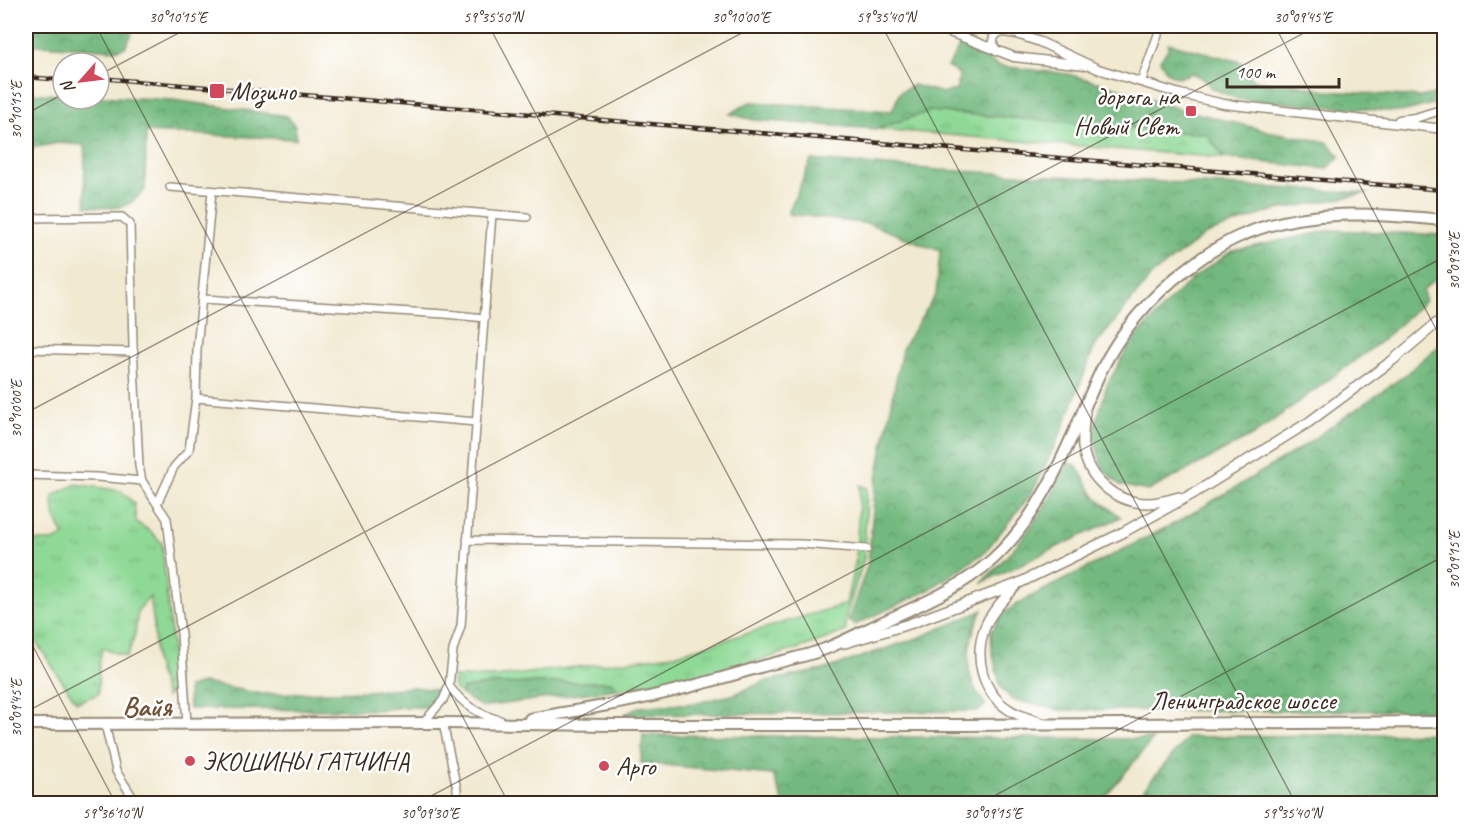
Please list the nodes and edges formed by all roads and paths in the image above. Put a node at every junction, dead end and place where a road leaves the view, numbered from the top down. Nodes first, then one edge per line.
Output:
1 (934, 26) edge
2 (965, 26) edge
3 (1161, 26) edge
4 (1001, 31) junction
5 (1040, 42) junction
6 (996, 51) junction
7 (1033, 60) junction
8 (1091, 66) junction
9 (1141, 82) junction
10 (1444, 109) edge
11 (1381, 121) junction
12 (1444, 129) edge
13 (170, 187) dead end
14 (212, 191) junction
15 (492, 214) junction
16 (527, 217) dead end
17 (26, 218) edge
18 (1444, 220) edge
19 (203, 299) junction
20 (1444, 317) edge
21 (485, 318) junction
22 (26, 350) edge
23 (134, 352) junction
24 (196, 398) junction
25 (1086, 406) junction
26 (476, 422) junction
27 (26, 475) edge
28 (142, 481) junction
29 (1196, 492) junction
30 (157, 504) junction
31 (467, 540) junction
32 (867, 549) dead end
33 (1017, 584) junction
34 (825, 649) junction
35 (449, 686) junction
36 (1444, 722) edge
37 (423, 723) junction
38 (442, 723) junction
39 (509, 723) junction
40 (1042, 723) junction
41 (26, 724) edge
42 (105, 724) junction
43 (186, 724) junction
44 (138, 804) edge
45 (457, 804) edge

1 - 6 street
2 - 4 street
3 - 9 street
4 - 5 street
4 - 6 street
5 - 7 street
5 - 8 street
6 - 7 street
7 - 8 street
8 - 9 street
9 - 11 street
10 - 11 street
11 - 12 street
13 - 14 street
14 - 15 street
14 - 19 street
15 - 16 street
15 - 21 street
17 - 23 street
18 - 25 main road
19 - 21 street
19 - 24 street
20 - 29 main road
21 - 26 street
22 - 23 street
23 - 28 street
24 - 26 street
24 - 30 street
25 - 29 main road
25 - 34 main road
26 - 31 street
27 - 28 street
28 - 30 street
29 - 33 main road
30 - 43 street
31 - 32 street
31 - 35 street
33 - 34 main road
33 - 40 main road
34 - 39 main road
35 - 37 street
35 - 39 street
36 - 40 main road, Ленинградское шоссе
37 - 38 main road
37 - 43 main road
38 - 39 main road
38 - 45 street
39 - 40 main road, Ленинградское шоссе
41 - 42 main road
42 - 43 main road
42 - 44 street

